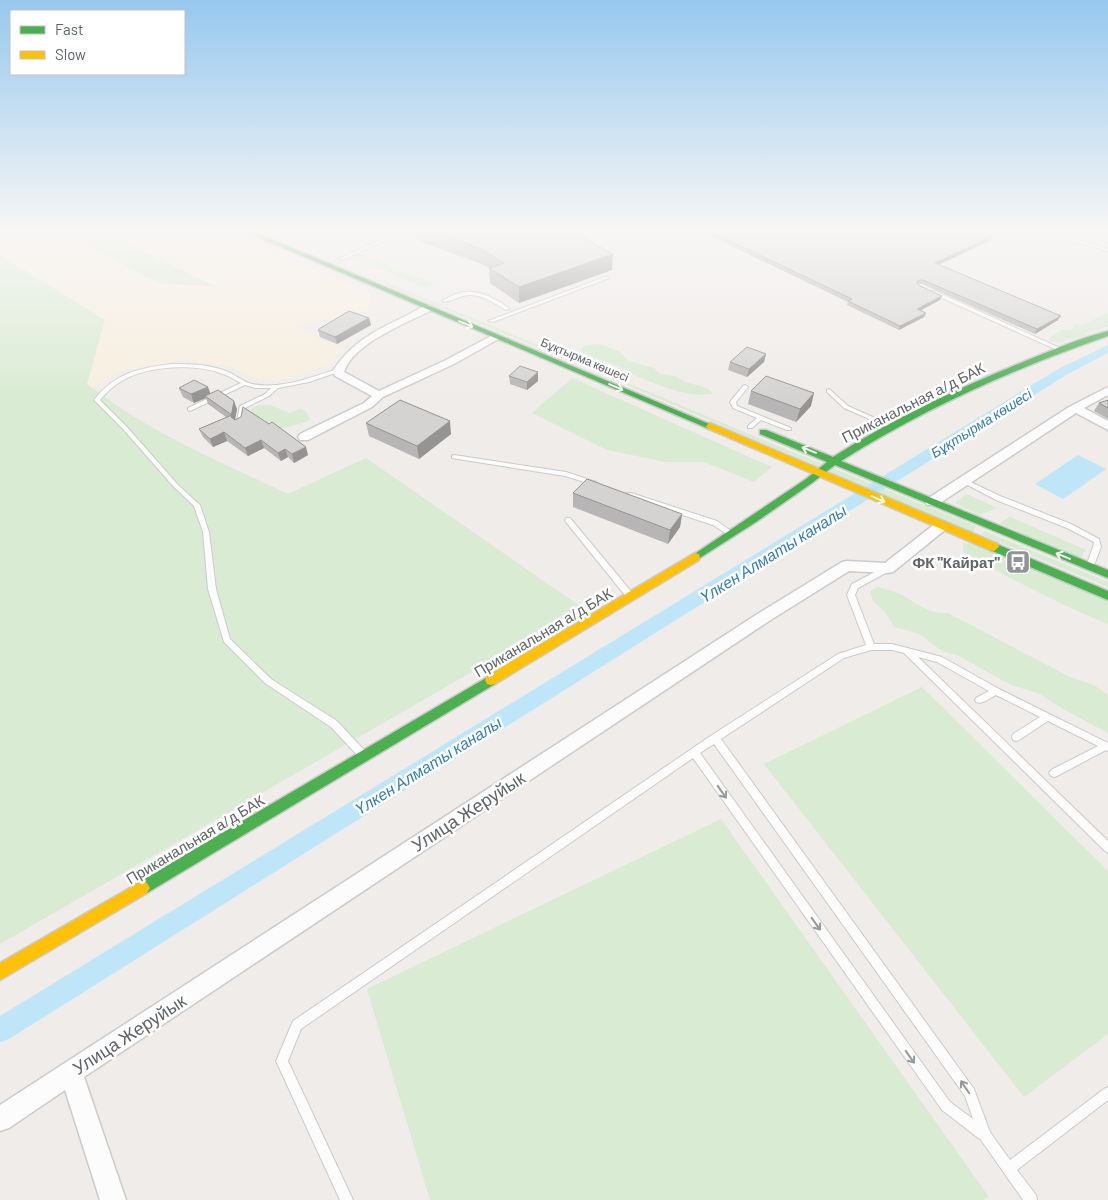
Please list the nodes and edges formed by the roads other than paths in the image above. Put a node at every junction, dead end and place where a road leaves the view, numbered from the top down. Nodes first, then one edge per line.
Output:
1 (378, 286) edge
2 (407, 286) edge
3 (585, 286) edge
4 (928, 291) edge
5 (444, 301) junction
6 (429, 308) junction
7 (460, 308) dead end
8 (507, 312) junction
9 (487, 319) joint
10 (510, 328) dead end
11 (1108, 333) edge
12 (497, 337) junction
13 (1058, 349) junction
14 (583, 358) dead end
15 (570, 367) junction
16 (338, 371) junction
17 (244, 384) junction
18 (745, 387) dead end
19 (275, 388) junction
20 (1108, 390) edge
21 (828, 391) dead end
22 (379, 395) junction
23 (1076, 408) junction
24 (190, 409) dead end
25 (760, 418) junction
26 (239, 425) edge
27 (746, 425) joint
28 (1108, 426) edge
29 (892, 427) junction
30 (789, 428) dead end
31 (304, 437) dead end
32 (454, 457) dead end
33 (835, 461) junction
34 (820, 473) junction
35 (964, 481) junction
36 (603, 486) edge
37 (622, 492) edge
38 (932, 502) junction
39 (568, 520) dead end
40 (941, 526) junction
41 (732, 534) junction
42 (1090, 566) junction
43 (888, 568) junction
44 (1108, 574) edge
45 (1108, 596) edge
46 (631, 597) junction
47 (871, 647) junction
48 (906, 651) junction
49 (996, 691) junction
50 (979, 700) dead end
51 (1048, 716) junction
52 (1016, 737) dead end
53 (715, 738) junction
54 (1107, 747) edge
55 (694, 752) junction
56 (364, 756) junction
57 (1054, 773) dead end
58 (1106, 842) edge
59 (0, 972) edge
60 (71, 1072) junction
61 (1108, 1093) edge
62 (0, 1119) edge
63 (985, 1136) junction
64 (1009, 1169) junction
65 (113, 1200) edge
66 (346, 1200) edge
67 (1031, 1200) edge

1 - 6 main road, Бұқтырма көшесі
2 - 5 main road
3 - 8 lane
4 - 13 lane
5 - 7 main road
5 - 8 lane
6 -> 12 main road, Бұқтырма көшесі
6 - 16 street
8 - 9 lane
9 - 10 main road
11 - 13 main road, Приканальная а/д БАК
12 - 15 main road, Бұқтырма көшесі
12 - 22 street
13 - 29 main road, Приканальная а/д БАК
14 - 15 main road
15 -> 34 main road, Бұқтырма көшесі
16 - 19 lane
16 - 22 street
17 - 19 lane
17 - 24 lane
17 - 56 lane
18 - 25 lane
19 - 26 lane
20 - 23 street
21 - 29 lane
22 - 31 street
23 - 28 street
23 - 35 street
25 - 27 lane
25 - 30 lane
33 -> 27 main road
29 - 33 main road, Приканальная а/д БАК
32 - 36 lane
33 - 34 main road, Приканальная а/д БАК
33 - 38 main road
34 -> 40 main road, Бұқтырма көшесі
34 - 41 main road, Приканальная а/д БАК
35 - 38 street
35 - 42 lane
37 - 41 lane
42 -> 38 main road
39 - 46 lane
40 - 43 street
40 - 45 main road, Бұқтырма көшесі
41 - 46 main road, Приканальная а/д БАК
42 - 44 main road
43 - 47 lane
43 - 60 street, Улица Жеруйык
46 - 56 main road, Приканальная а/д БАК
47 - 48 lane
47 - 53 lane
48 - 49 lane
48 - 58 lane
49 - 50 lane
49 - 51 lane
51 - 52 lane
51 - 54 lane
53 - 55 lane
63 -> 53 lane
54 - 57 lane
55 -> 63 lane
55 - 66 lane
56 - 59 main road, Приканальная а/д БАК
60 - 62 street, Улица Жеруйык
60 - 65 street
61 - 64 lane
63 - 64 lane
64 - 67 lane

